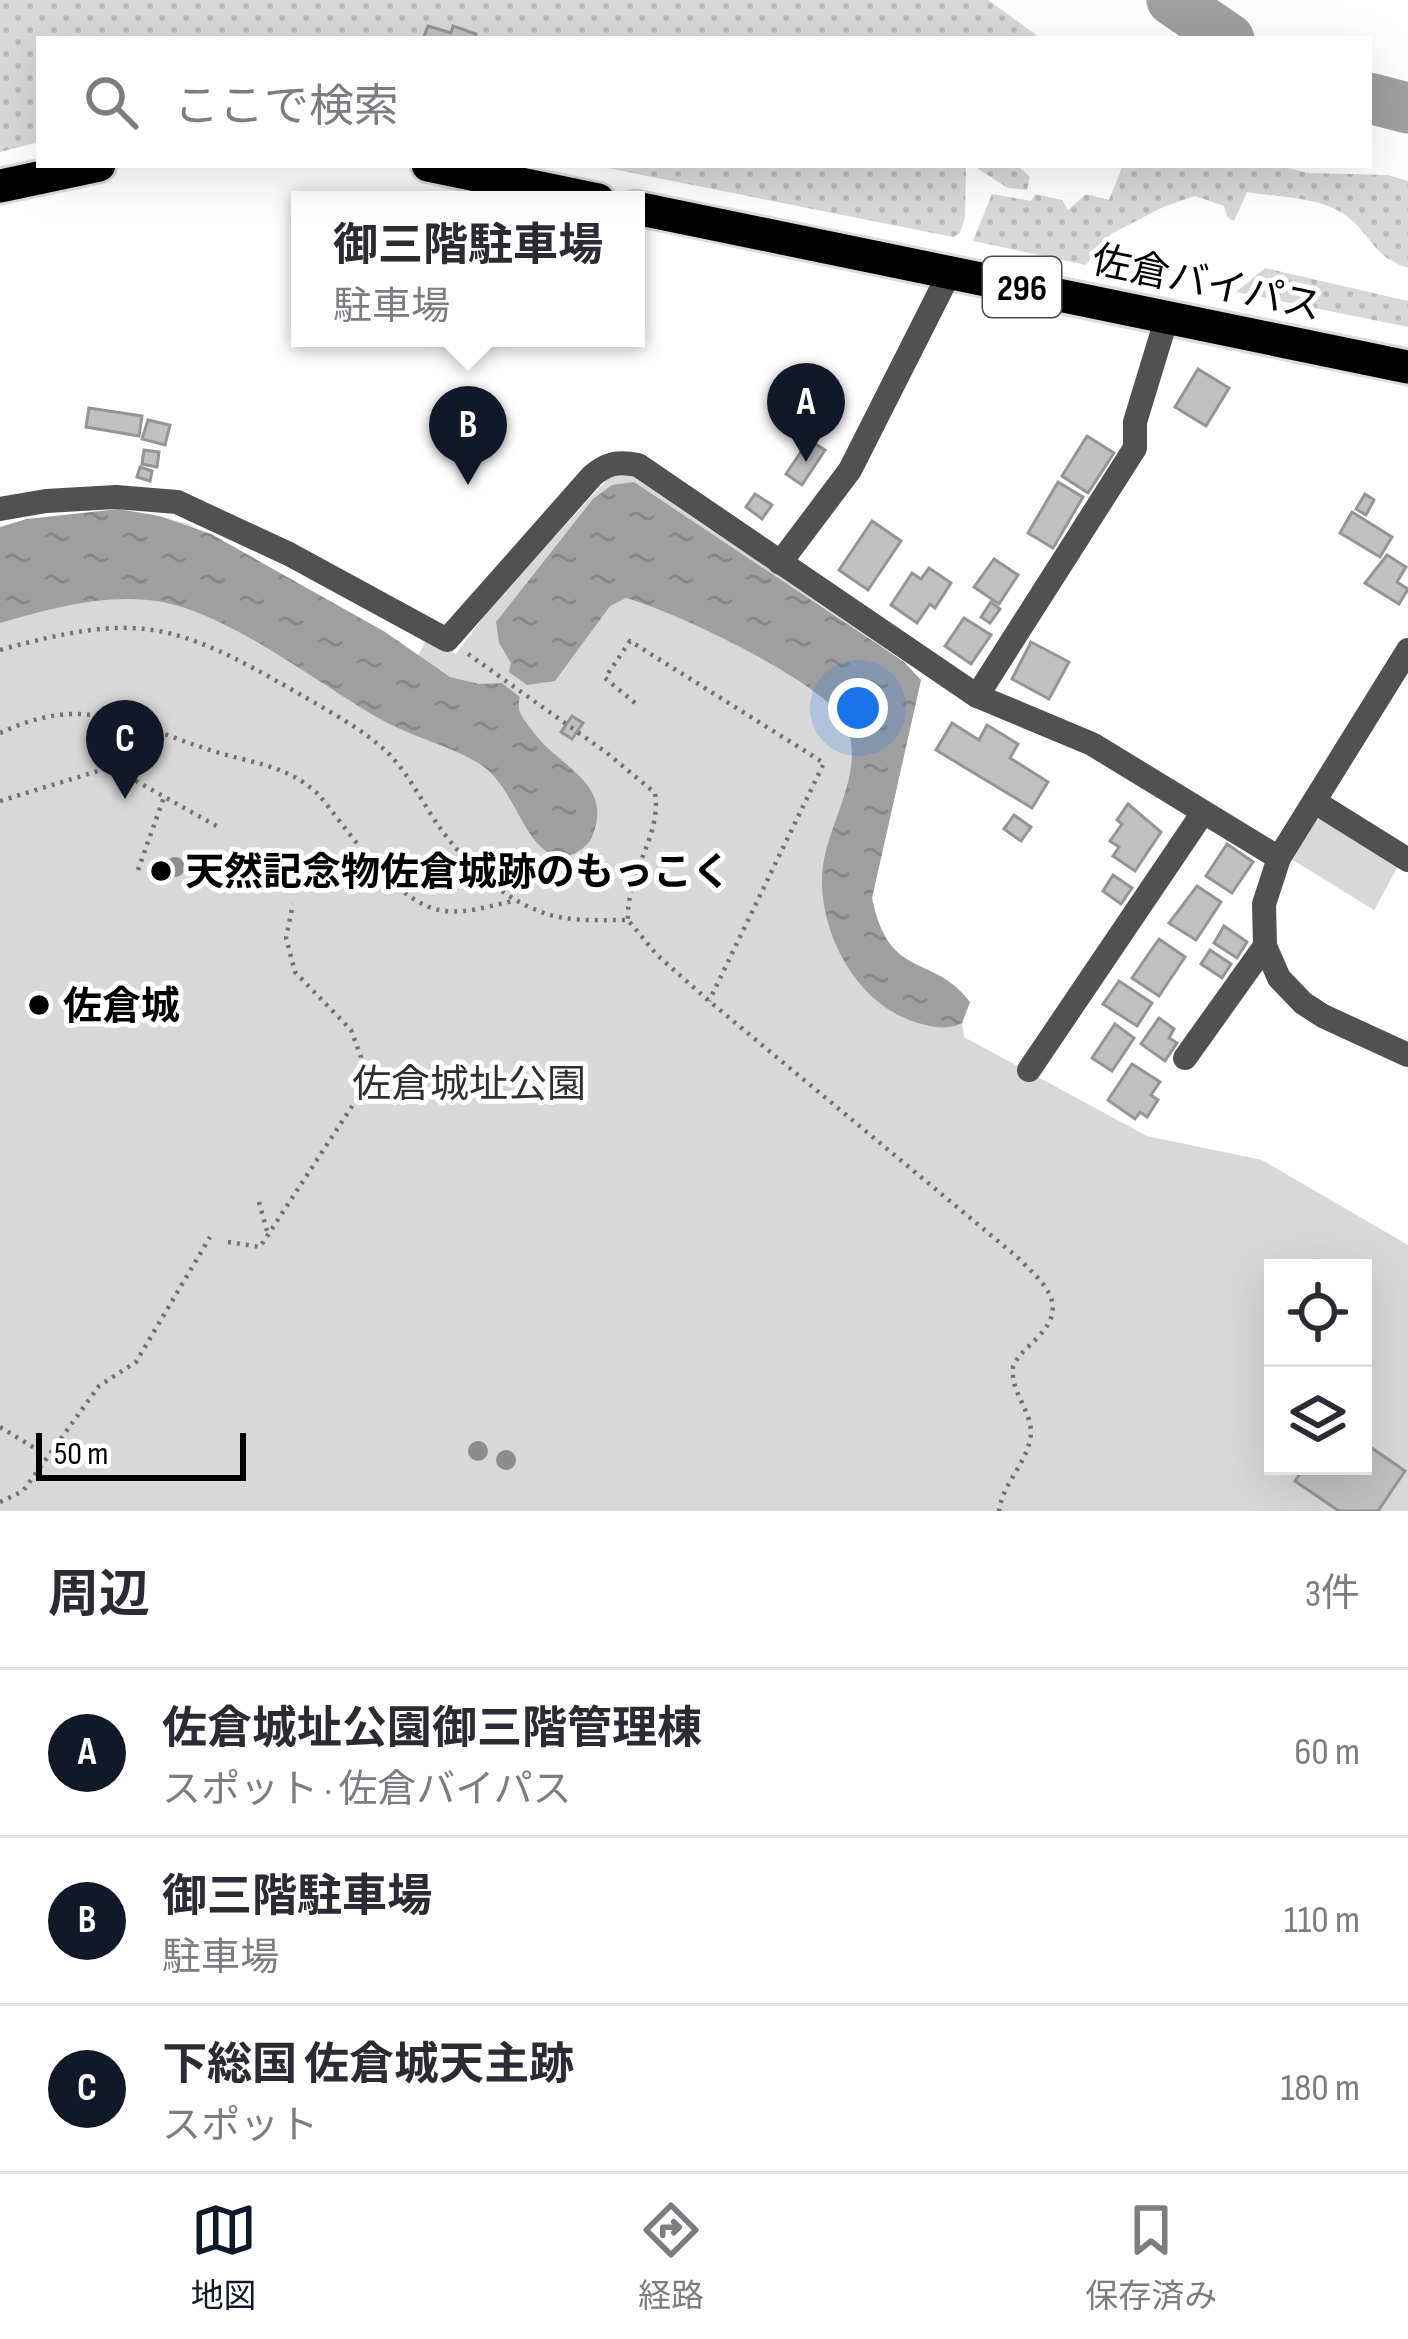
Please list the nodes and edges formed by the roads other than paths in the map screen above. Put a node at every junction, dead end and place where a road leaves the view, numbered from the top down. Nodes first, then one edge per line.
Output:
1 (86, 168) edge
2 (443, 168) edge
3 (0, 187) edge
4 (554, 191) edge
5 (645, 210) edge
6 (950, 272) junction
7 (1167, 317) junction
8 (1408, 367) edge
9 (0, 509) edge
10 (780, 563) junction
11 (1408, 650) edge
12 (976, 697) junction
13 (1316, 802) junction
14 (1202, 814) junction
15 (1279, 858) junction
16 (1408, 860) edge
17 (1265, 946) junction
18 (1408, 1055) edge
19 (1185, 1058) dead end
20 (1029, 1070) dead end

1 - 3 highway
2 - 4 highway
5 - 6 highway, 佐倉バイパス / 296
6 - 7 highway, 佐倉バイパス / 296
6 - 10 street
7 - 8 highway, 佐倉バイパス / 296
7 - 12 street
9 - 10 street
10 - 12 street
11 - 13 street
12 - 14 street
13 - 15 street
13 - 16 street
14 - 15 street
14 - 20 street
15 - 17 street
17 - 18 street
17 - 19 street

